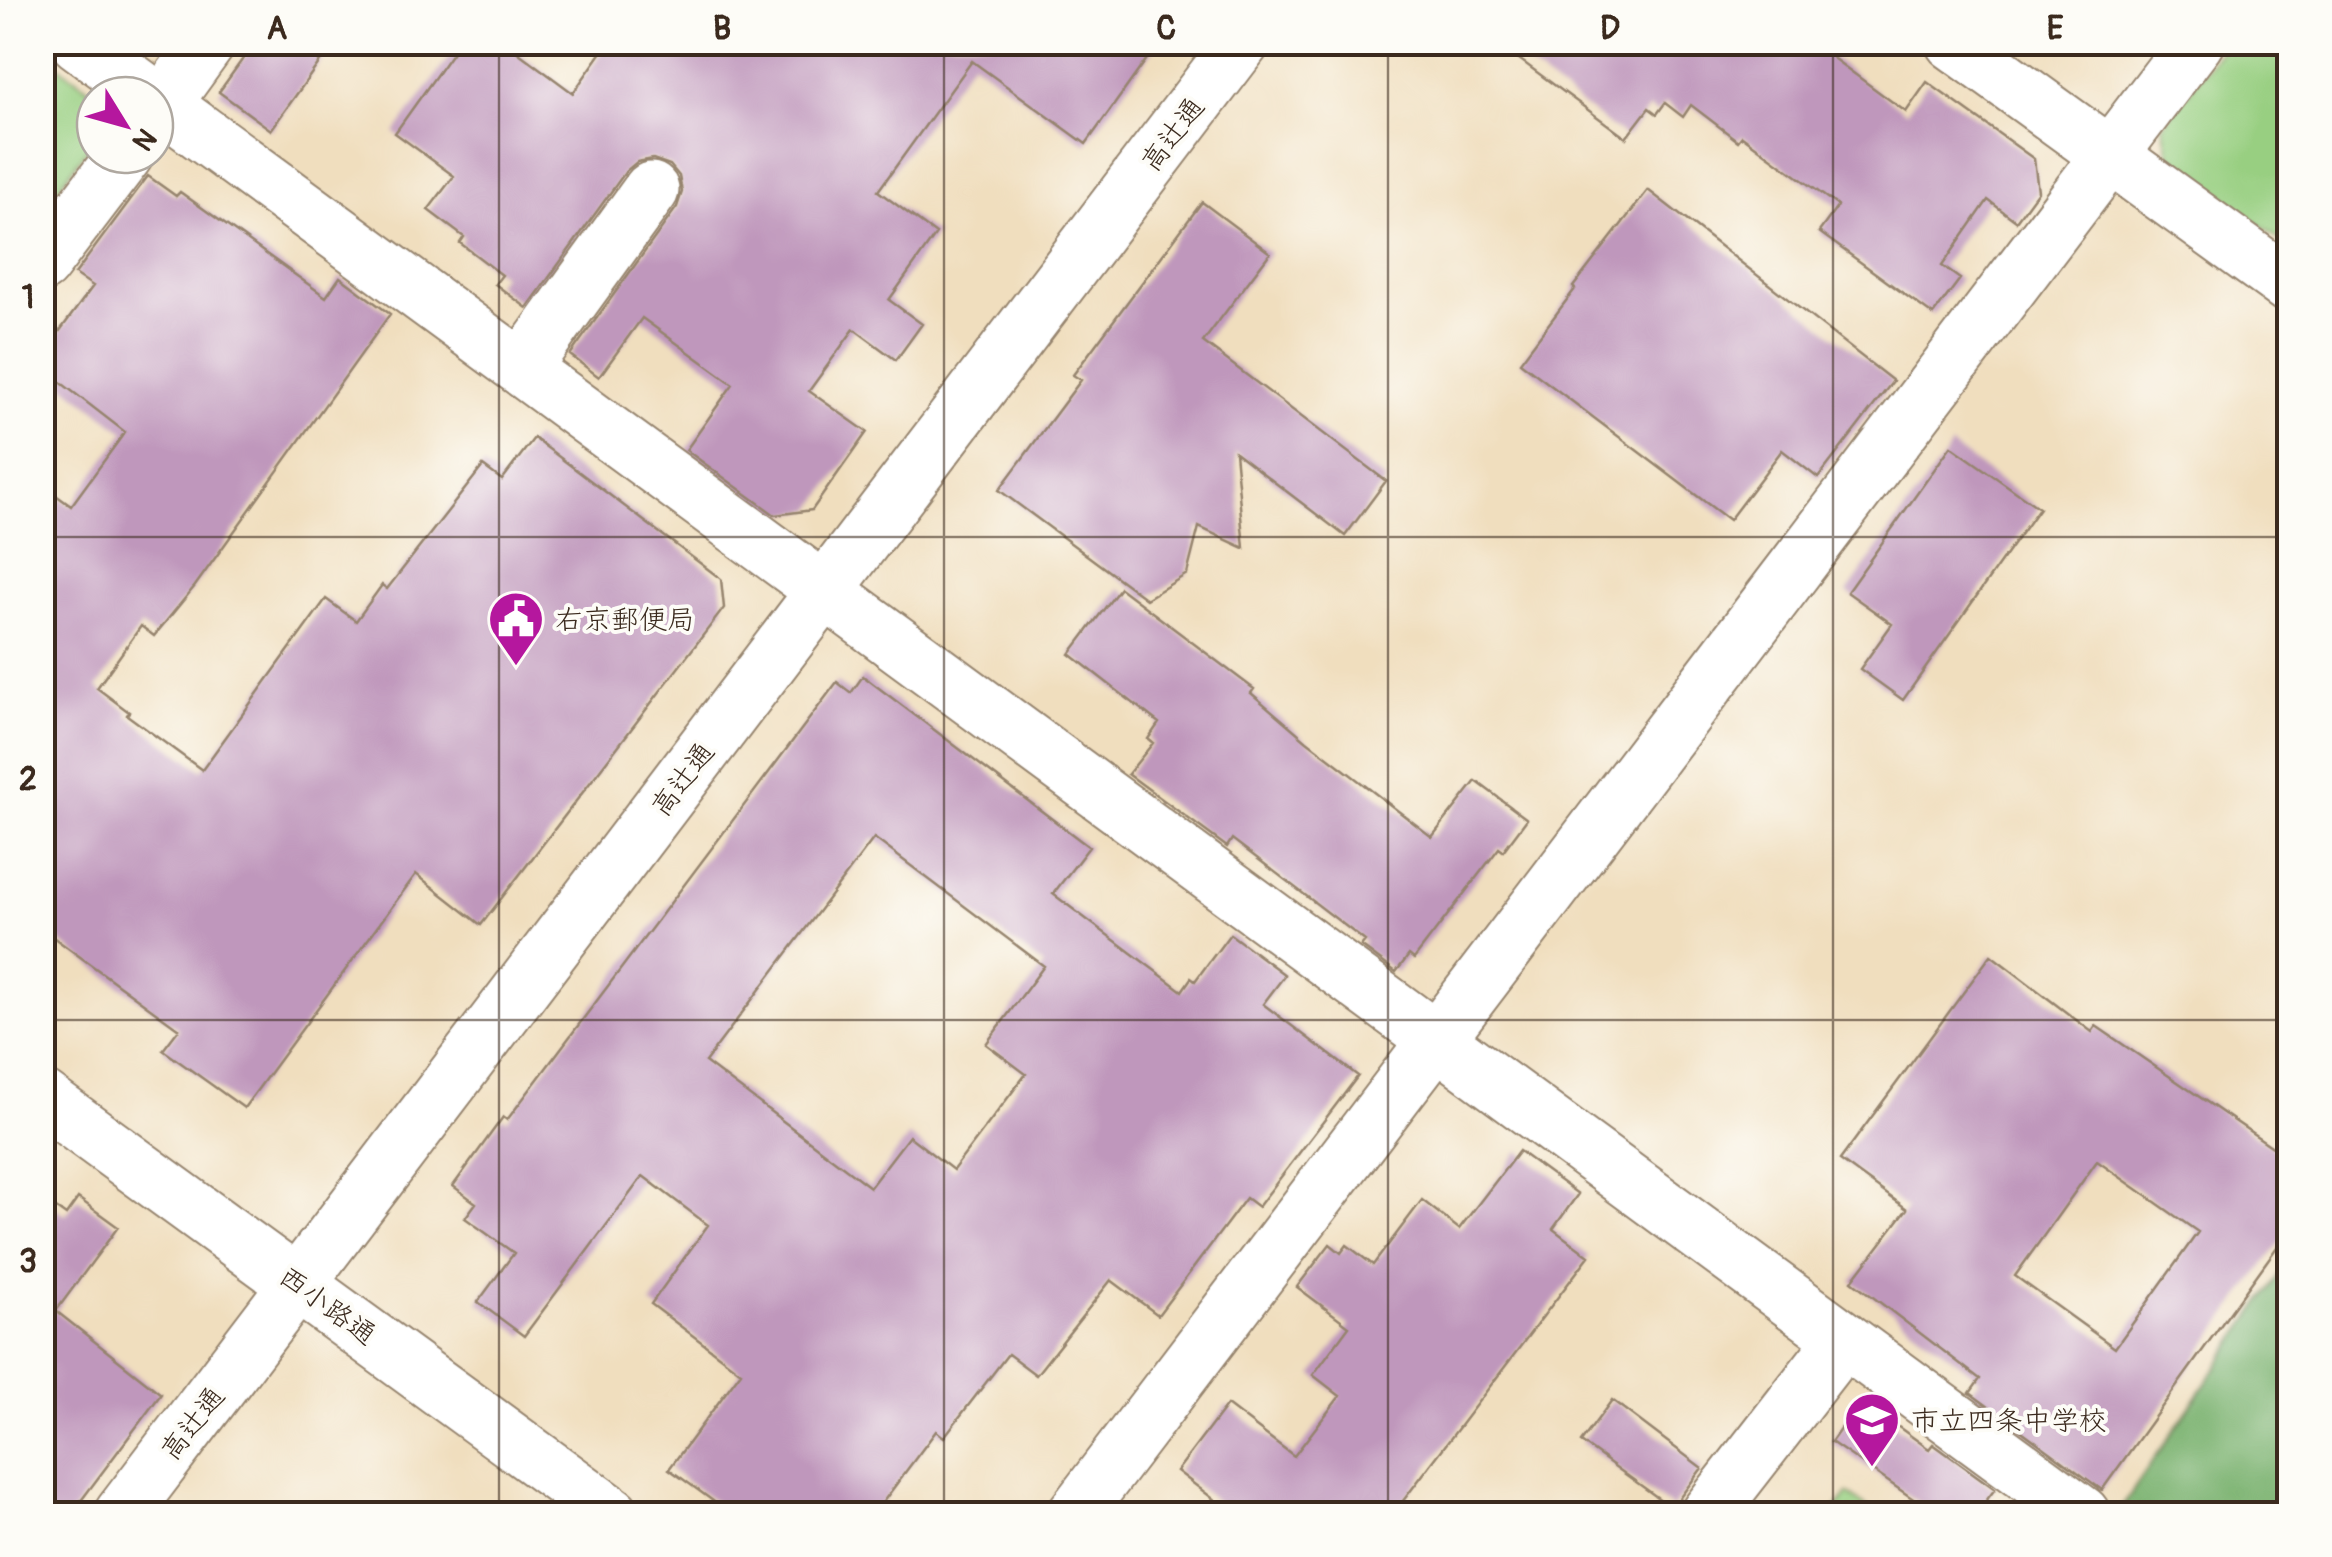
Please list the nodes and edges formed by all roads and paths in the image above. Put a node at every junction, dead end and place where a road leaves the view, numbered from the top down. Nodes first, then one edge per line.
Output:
1 (78, 42) edge
2 (208, 42) edge
3 (1242, 42) edge
4 (1953, 42) edge
5 (2196, 42) edge
6 (120, 75) edge
7 (175, 81) edge
8 (175, 117) edge
9 (2110, 156) junction
10 (110, 175) edge
11 (652, 190) dead end
12 (42, 264) edge
13 (2290, 286) edge
14 (522, 368) junction
15 (825, 590) junction
16 (1436, 1040) junction
17 (42, 1098) edge
18 (299, 1284) junction
19 (1844, 1339) junction
20 (122, 1514) edge
21 (612, 1514) edge
22 (1075, 1514) edge
23 (1708, 1514) edge
24 (2082, 1514) edge

1 - 6 street
2 - 7 street
3 - 15 street, 高辻通
4 - 9 street
5 - 9 street
8 - 14 street
9 - 13 street
9 - 16 street
10 - 12 street
11 - 14 street
14 - 15 street
15 - 16 street
15 - 18 street, 高辻通
16 - 19 street
16 - 22 street
17 - 18 street, 西小路通
18 - 20 street, 高辻通
18 - 21 street, 西小路通
19 - 23 street
19 - 24 street

